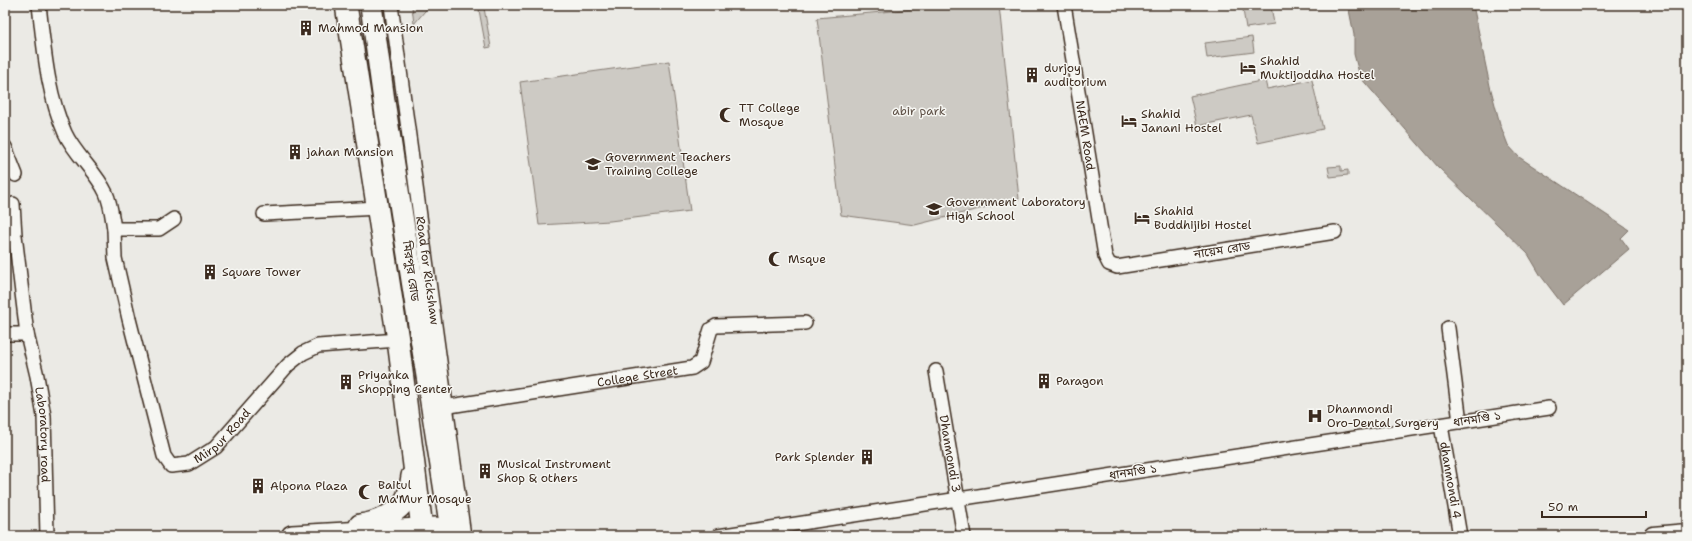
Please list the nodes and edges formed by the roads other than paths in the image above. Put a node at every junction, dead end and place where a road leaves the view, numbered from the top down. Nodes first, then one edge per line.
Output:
1 (39, 5) edge
2 (346, 5) edge
3 (370, 5) edge
4 (391, 5) edge
5 (1064, 5) edge
6 (5, 147) edge
7 (16, 175) dead end
8 (13, 204) dead end
9 (378, 208) junction
10 (264, 214) dead end
11 (174, 219) dead end
12 (114, 229) junction
13 (1335, 232) dead end
14 (1109, 264) joint
15 (805, 323) dead end
16 (1448, 328) dead end
17 (5, 334) edge
18 (27, 334) junction
19 (398, 340) junction
20 (936, 371) dead end
21 (438, 408) junction
22 (1549, 408) dead end
23 (1460, 422) junction
24 (1441, 425) junction
25 (414, 467) junction
26 (957, 499) junction
27 (422, 533) edge
28 (456, 533) edge
29 (1687, 533) edge
30 (47, 536) edge
31 (301, 536) edge
32 (718, 536) edge
33 (964, 536) edge
34 (1460, 536) edge
35 (1653, 536) edge

1 - 12 street
2 - 9 highway, মিরপুর রোড
3 - 21 highway, মিরপুর রোড
4 - 21 street, Road for Rickshaw
5 - 14 street, NAEM Road
6 - 7 street
8 - 18 street, Laboratory road
9 - 10 street
9 - 19 highway, মিরপুর রোড
11 - 12 street
12 - 19 street, Mirpur Road
13 - 14 street, নায়েম রোড
15 - 21 street, College Street
16 - 23 street
17 - 18 street
18 - 30 street, Laboratory road
19 - 25 highway, মিরপুর রোড
20 - 26 street, Dhanmondi 3
21 - 28 highway, মিরপুর রোড
22 - 23 street, ধানমণ্ডি ১
23 - 24 street, ধানমণ্ডি ১
24 - 26 street, ধানমণ্ডি ১
24 - 34 street, dhanmondi 4
25 - 27 highway, মিরপুর রোড
25 - 31 highway
26 - 32 street, ধানমণ্ডি ১
26 - 33 street, Dhanmondi 3
27 - 28 highway
27 - 31 highway
29 - 35 main road

